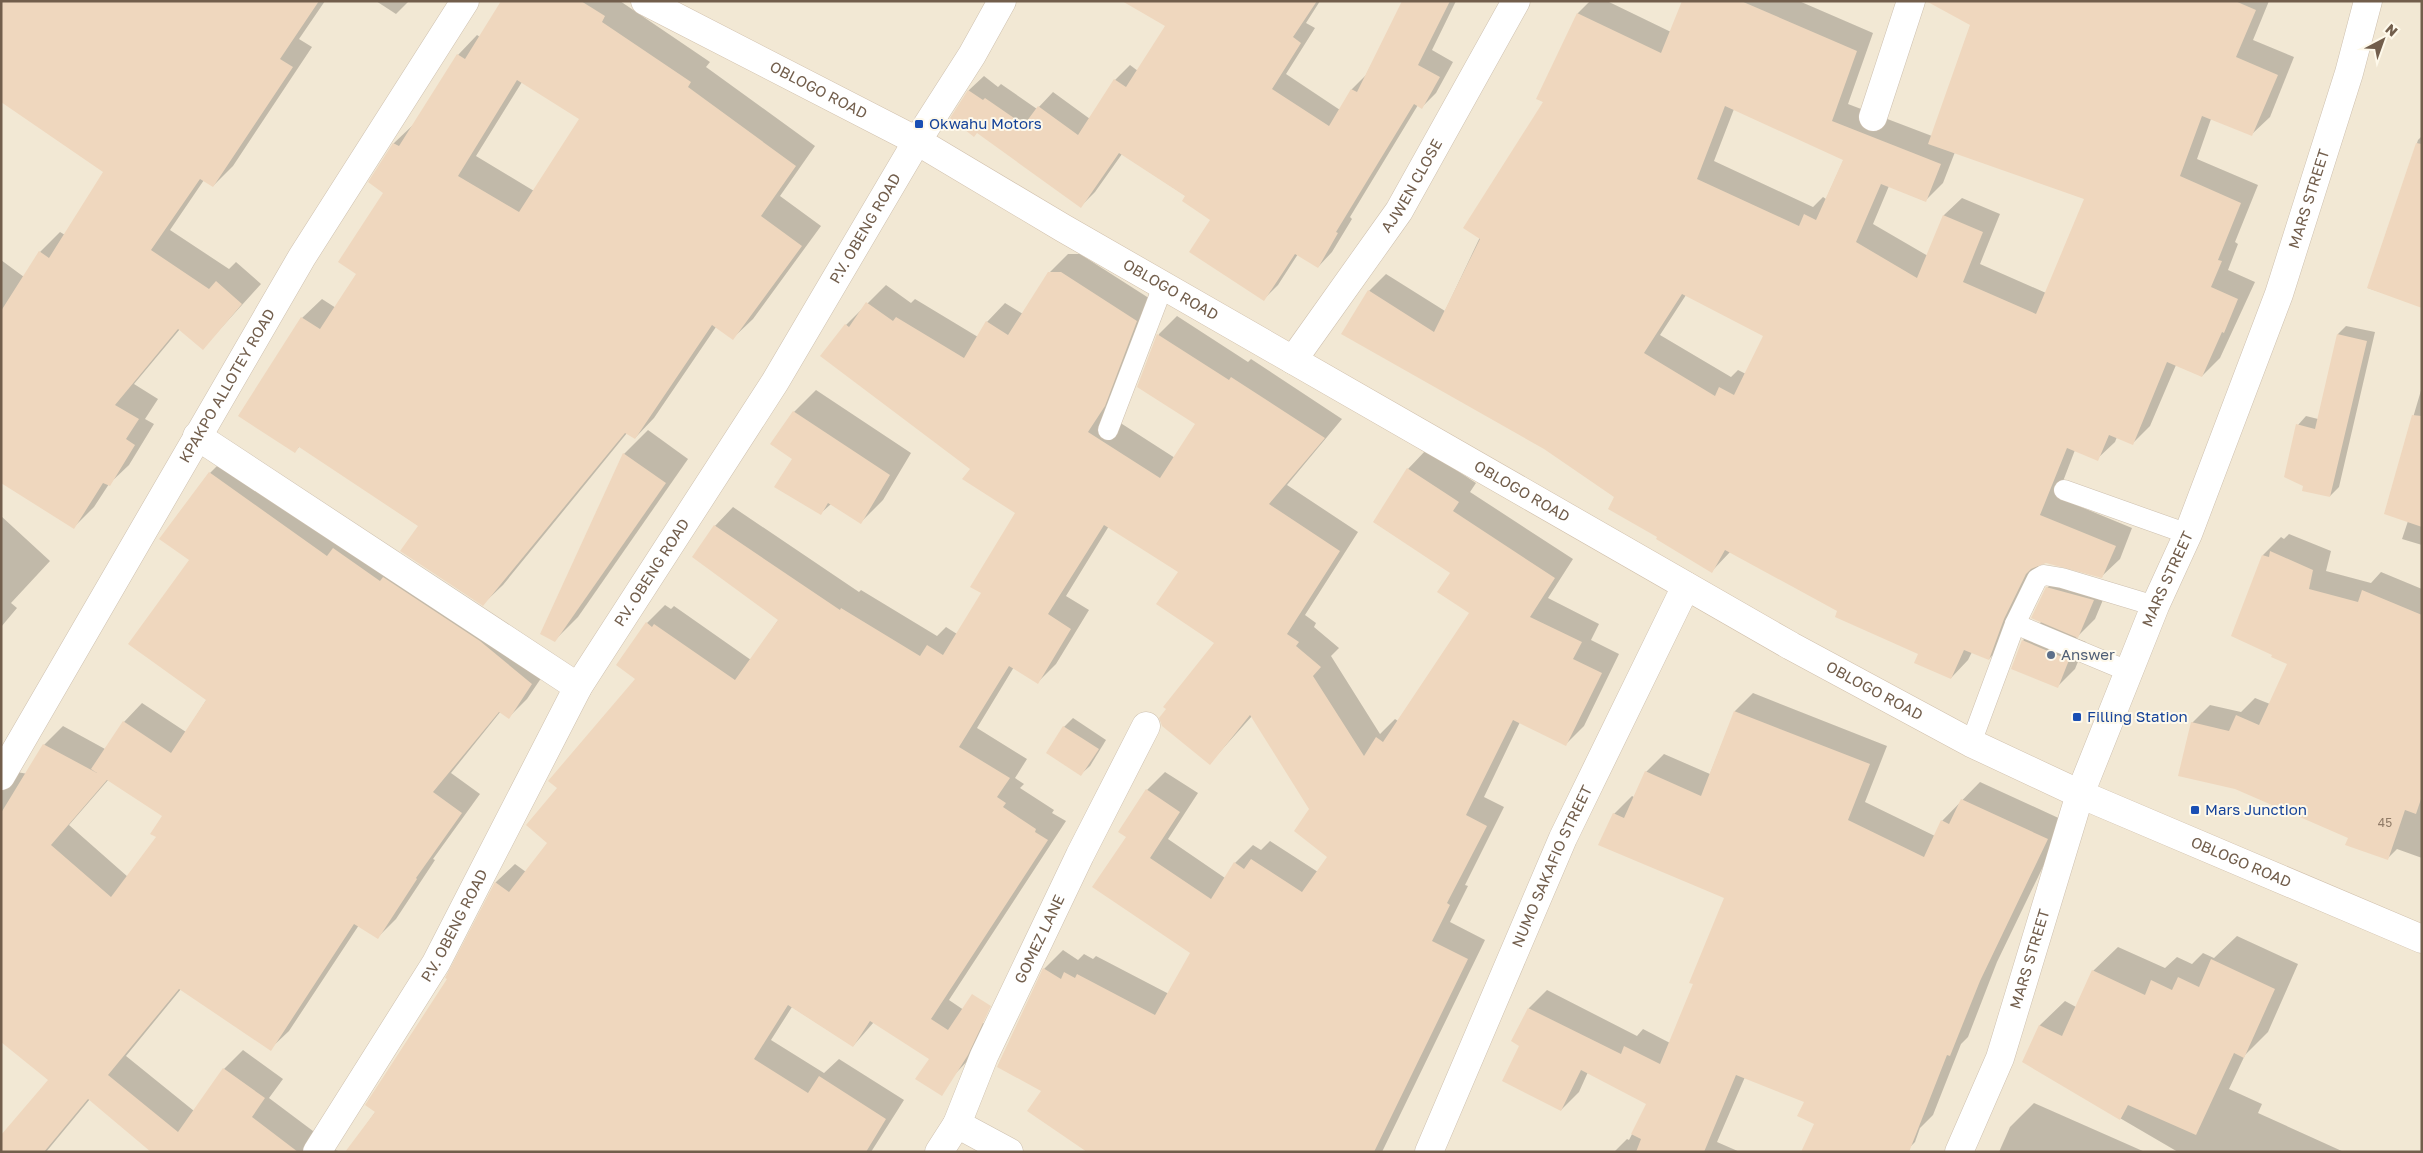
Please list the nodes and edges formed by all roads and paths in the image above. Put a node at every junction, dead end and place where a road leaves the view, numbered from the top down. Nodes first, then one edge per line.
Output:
1 (465, 1) edge
2 (644, 1) edge
3 (1002, 1) edge
4 (1516, 1) edge
5 (1911, 1) edge
6 (2368, 1) edge
7 (1874, 117) dead end
8 (917, 140) junction
9 (1163, 286) junction
10 (1293, 360) junction
11 (1108, 430) dead end
12 (197, 436) junction
13 (2064, 490) dead end
14 (2188, 534) junction
15 (1686, 586) junction
16 (2155, 606) junction
17 (2015, 624) junction
18 (2130, 672) junction
19 (578, 687) junction
20 (1146, 726) dead end
21 (1971, 743) junction
22 (1, 776) edge
23 (2080, 794) junction
24 (2422, 939) edge
25 (957, 1124) junction
26 (317, 1152) edge
27 (939, 1152) edge
28 (1009, 1152) edge
29 (1429, 1152) edge
30 (1959, 1152) edge

1 - 12 street, KPAKPO ALLOTEY ROAD
2 - 8 street, OBLOGO ROAD
3 - 8 street, P.V. OBENG ROAD
4 - 10 street, AJWEN CLOSE
5 - 7 street
6 - 14 street, MARS STREET
8 - 9 street, OBLOGO ROAD
8 - 19 street, P.V. OBENG ROAD
9 - 10 street, OBLOGO ROAD
9 - 11 lane
10 - 15 street, OBLOGO ROAD
12 - 19 street
12 - 22 street, KPAKPO ALLOTEY ROAD
13 - 14 lane
14 - 16 street, MARS STREET
15 - 21 street, OBLOGO ROAD
15 - 29 street, NUMO SAKAFIO STREET
16 - 17 lane
16 - 18 street, MARS STREET
17 - 18 lane
17 - 21 lane
18 - 23 street, MARS STREET
19 - 26 street, P.V. OBENG ROAD
20 - 25 street, GOMEZ LANE
21 - 23 street, OBLOGO ROAD
23 - 24 street, OBLOGO ROAD
23 - 30 street, MARS STREET
25 - 27 street, GOMEZ LANE
25 - 28 street

